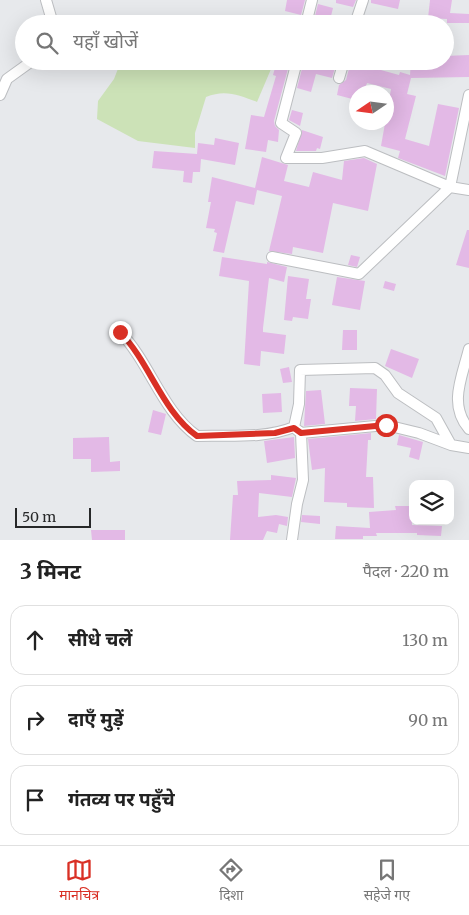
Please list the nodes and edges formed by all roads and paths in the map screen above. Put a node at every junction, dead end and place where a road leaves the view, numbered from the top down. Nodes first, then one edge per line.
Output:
1 (46, 0) edge
2 (312, 0) edge
3 (362, 0) edge
4 (50, 15) edge
5 (308, 15) edge
6 (358, 15) edge
7 (20, 70) edge
8 (295, 70) edge
9 (341, 70) edge
10 (339, 78) dead end
11 (0, 95) edge
12 (469, 96) edge
13 (450, 187) junction
14 (469, 190) edge
15 (272, 257) dead end
16 (120, 332) dead end
17 (469, 350) edge
18 (469, 429) edge
19 (297, 430) junction
20 (451, 445) junction
21 (469, 448) edge
22 (292, 540) edge

1 - 4 street
2 - 5 street
3 - 6 street
7 - 11 street
8 - 13 street
9 - 10 street
12 - 13 street
13 - 14 street
13 - 15 street
16 - 19 street
17 - 18 street
19 - 20 street
19 - 20 street
19 - 22 street
20 - 21 street

